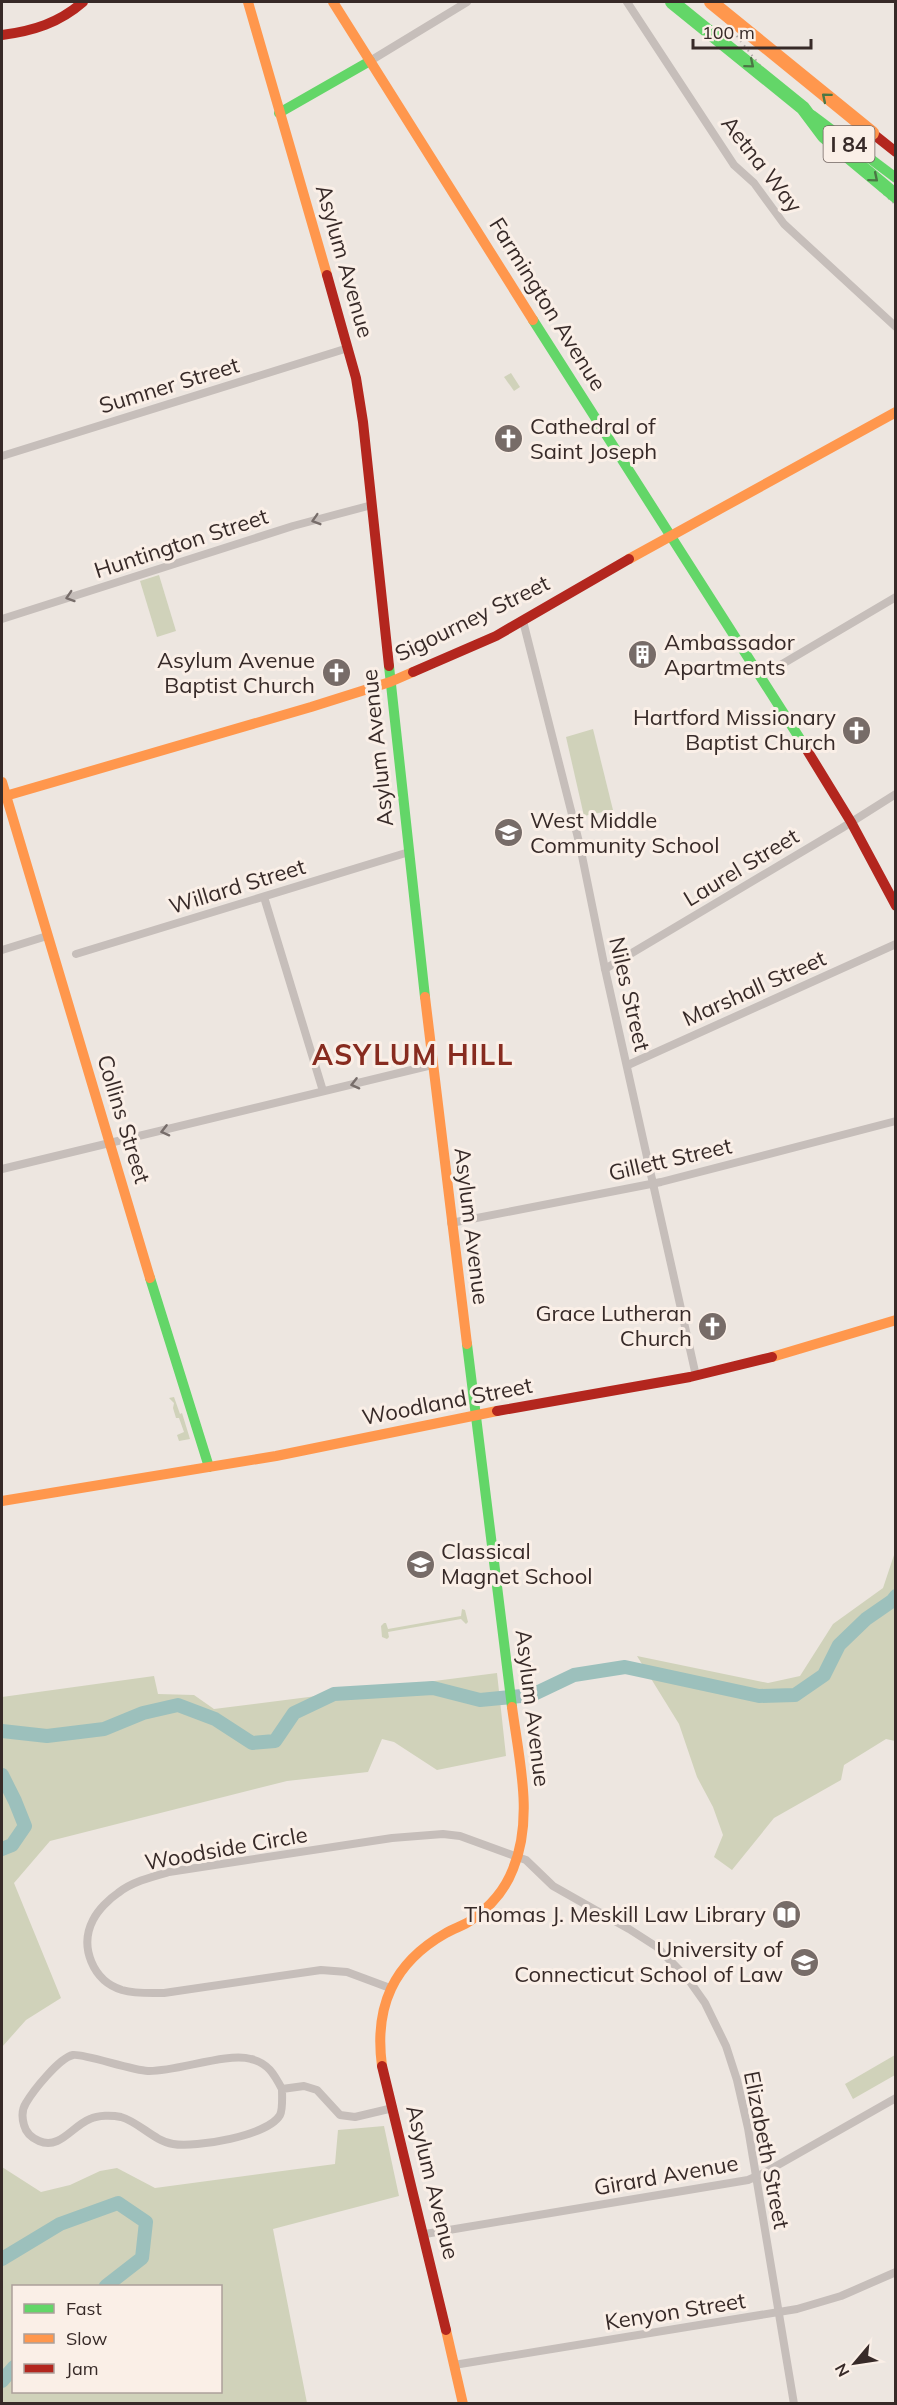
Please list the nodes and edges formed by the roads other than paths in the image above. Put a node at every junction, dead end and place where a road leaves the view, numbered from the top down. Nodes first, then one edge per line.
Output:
1 (83, 2) edge
2 (248, 2) edge
3 (333, 2) edge
4 (467, 2) edge
5 (627, 2) edge
6 (672, 2) edge
7 (711, 2) edge
8 (2, 35) edge
9 (370, 61) junction
10 (803, 108) junction
11 (279, 113) junction
12 (872, 133) junction
13 (896, 142) edge
14 (896, 152) edge
15 (896, 178) edge
16 (896, 196) edge
17 (896, 327) edge
18 (348, 348) junction
19 (896, 412) edge
20 (2, 456) edge
21 (372, 505) junction
22 (672, 534) junction
23 (896, 597) edge
24 (2, 619) edge
25 (523, 621) junction
26 (762, 676) junction
27 (390, 682) junction
28 (3, 792) edge
29 (896, 794) edge
30 (851, 822) junction
31 (409, 852) junction
32 (264, 897) junction
33 (896, 906) edge
34 (48, 936) junction
35 (896, 944) edge
36 (2, 950) edge
37 (76, 954) dead end
38 (605, 969) junction
39 (432, 1065) junction
40 (628, 1065) junction
41 (323, 1091) junction
42 (896, 1121) edge
43 (110, 1144) junction
44 (2, 1169) edge
45 (653, 1183) junction
46 (451, 1223) junction
47 (896, 1320) edge
48 (696, 1376) junction
49 (476, 1415) junction
50 (209, 1467) junction
51 (2, 1501) edge
52 (520, 1856) junction
53 (390, 1988) junction
54 (282, 2089) junction
55 (896, 2098) edge
56 (393, 2108) junction
57 (756, 2177) junction
58 (425, 2234) junction
59 (896, 2272) edge
60 (779, 2313) junction
61 (454, 2365) junction
62 (463, 2403) edge
63 (794, 2403) edge

1 - 8 main road
2 - 11 main road, Asylum Avenue
3 - 9 main road, Farmington Avenue
4 - 9 street
5 - 17 street, Aetna Way
6 -> 10 main road, I 84, bridge
12 -> 7 main road, I 84, bridge
9 - 11 main road
9 - 22 main road, Farmington Avenue
10 - 15 main road, I 84, bridge
10 -> 16 main road, bridge
11 - 18 main road, Asylum Avenue
12 - 13 main road
12 - 14 main road, I 84
18 - 20 street, Sumner Street
18 - 21 main road, Asylum Avenue
19 - 22 main road, Sigourney Street
21 -> 24 street, Huntington Street
21 - 27 main road, Asylum Avenue
22 - 25 main road, Sigourney Street
22 - 26 main road, Farmington Avenue
23 - 26 street
25 - 27 main road, Sigourney Street
25 - 38 street, Niles Street
26 - 30 main road, Farmington Avenue
27 - 28 main road, Sigourney Street
27 - 31 main road, Asylum Avenue
28 - 34 main road, Collins Street
29 - 30 street, Laurel Street
30 - 33 main road, Farmington Avenue
30 - 38 street, Laurel Street
31 - 32 street, Willard Street
31 - 39 main road, Asylum Avenue
32 - 37 street, Willard Street
32 - 41 street
34 - 36 street
34 - 43 main road, Collins Street
35 - 40 street, Marshall Street
38 - 40 street, Niles Street
39 -> 41 street
39 - 46 main road, Asylum Avenue
40 - 45 street, Niles Street
41 -> 43 street
42 - 45 street, Gillett Street
43 - 44 street
43 - 50 main road, Collins Street
45 - 46 street, Gillett Street
45 - 48 street, Niles Street
46 - 49 main road, Asylum Avenue
47 - 48 main road, Woodland Street
48 - 49 main road, Woodland Street
49 - 50 main road, Woodland Street
49 - 52 main road, Asylum Avenue
50 - 51 main road, Woodland Street
52 - 53 main road, Asylum Avenue
52 - 53 street, Woodside Circle
52 - 57 street, Elizabeth Street
53 - 56 main road, Asylum Avenue
54 - 54 street
54 - 56 street
55 - 57 street, Girard Avenue
56 - 58 main road, Asylum Avenue
57 - 58 street, Girard Avenue
57 - 60 street, Elizabeth Street
58 - 61 main road, Asylum Avenue
59 - 60 street, Kenyon Street
60 - 61 street, Kenyon Street
60 - 63 street, Elizabeth Street
61 - 62 main road, Asylum Avenue

